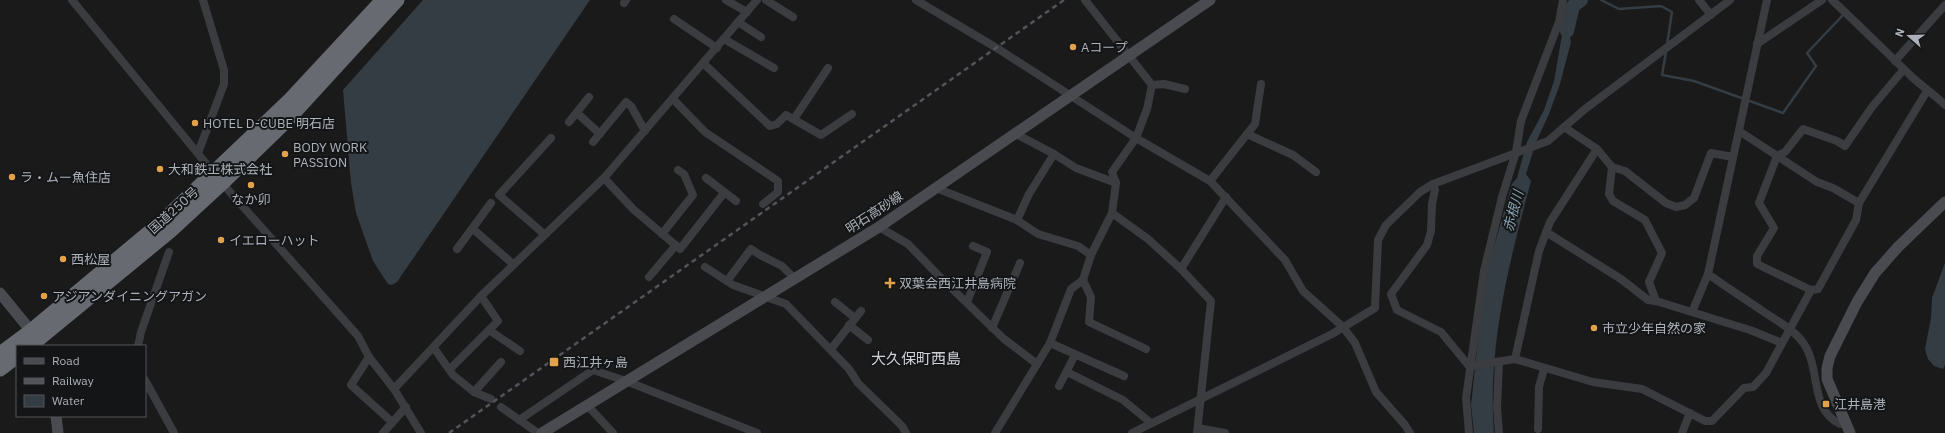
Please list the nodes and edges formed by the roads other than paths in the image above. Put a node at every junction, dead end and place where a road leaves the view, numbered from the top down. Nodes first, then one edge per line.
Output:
1 (72, 0) edge
2 (203, 0) edge
3 (383, 0) edge
4 (397, 0) edge
5 (726, 0) edge
6 (757, 0) edge
7 (766, 0) edge
8 (916, 0) edge
9 (1085, 0) edge
10 (1210, 0) edge
11 (1563, 0) edge
12 (1699, 0) edge
13 (1730, 0) edge
14 (1767, 0) edge
15 (1822, 0) edge
16 (1832, 0) edge
17 (1945, 5) edge
18 (747, 12) junction
19 (1711, 15) junction
20 (793, 18) dead end
21 (674, 19) dead end
22 (738, 22) junction
23 (761, 37) dead end
24 (724, 39) junction
25 (1757, 44) junction
26 (717, 48) junction
27 (1129, 55) junction
28 (1895, 61) junction
29 (703, 63) junction
30 (774, 68) dead end
31 (828, 68) dead end
32 (1904, 69) junction
33 (1261, 84) dead end
34 (1152, 85) junction
35 (1184, 89) dead end
36 (1927, 91) junction
37 (589, 97) dead end
38 (1070, 97) junction
39 (673, 99) junction
40 (1945, 105) edge
41 (577, 114) junction
42 (852, 114) dead end
43 (794, 119) junction
44 (569, 122) dead end
45 (1564, 127) junction
46 (645, 131) junction
47 (1739, 131) junction
48 (600, 134) junction
49 (1016, 134) junction
50 (1247, 134) junction
51 (551, 138) dead end
52 (1136, 138) junction
53 (593, 142) dead end
54 (1597, 148) junction
55 (1516, 152) junction
56 (198, 153) junction
57 (1054, 154) junction
58 (1777, 156) junction
59 (1733, 157) junction
60 (1612, 167) junction
61 (678, 170) dead end
62 (1316, 172) dead end
63 (218, 178) junction
64 (604, 178) junction
65 (706, 178) dead end
66 (1210, 181) junction
67 (1116, 183) junction
68 (1433, 184) junction
69 (936, 188) junction
70 (724, 193) junction
71 (1226, 197) junction
72 (736, 201) dead end
73 (1945, 202) edge
74 (491, 203) dead end
75 (1859, 203) junction
76 (763, 204) dead end
77 (1112, 213) junction
78 (1017, 220) junction
79 (879, 227) junction
80 (473, 229) junction
81 (1546, 232) junction
82 (544, 234) junction
83 (662, 234) junction
84 (676, 245) junction
85 (973, 246) dead end
86 (457, 249) dead end
87 (169, 252) dead end
88 (1091, 255) junction
89 (1020, 263) dead end
90 (513, 264) junction
91 (705, 267) dead end
92 (1181, 269) junction
93 (1708, 274) junction
94 (649, 277) dead end
95 (794, 278) junction
96 (1083, 280) junction
97 (727, 281) junction
98 (1811, 290) junction
99 (0, 293) edge
100 (481, 296) junction
101 (765, 296) junction
102 (1656, 301) junction
103 (835, 302) dead end
104 (967, 302) junction
105 (861, 311) dead end
106 (1692, 312) junction
107 (855, 318) junction
108 (849, 326) junction
109 (1343, 327) junction
110 (992, 328) junction
111 (1789, 329) junction
112 (489, 330) junction
113 (868, 340) dead end
114 (33, 341) edge
115 (1050, 343) junction
116 (1782, 343) junction
117 (23, 345) edge
118 (138, 345) edge
119 (16, 348) edge
120 (434, 348) junction
121 (831, 349) junction
122 (1146, 349) dead end
123 (520, 351) dead end
124 (0, 354) edge
125 (1075, 355) junction
126 (16, 357) edge
127 (369, 357) junction
128 (1515, 359) junction
129 (501, 362) dead end
130 (1499, 362) junction
131 (1037, 364) junction
132 (1470, 366) junction
133 (0, 368) edge
134 (450, 369) junction
135 (1544, 369) junction
136 (1067, 372) junction
137 (1124, 376) dead end
138 (626, 381) junction
139 (146, 382) edge
140 (1059, 386) dead end
141 (394, 389) junction
142 (474, 392) junction
143 (490, 399) dead end
144 (1200, 399) junction
145 (587, 405) junction
146 (406, 407) junction
147 (501, 407) dead end
148 (1690, 413) junction
149 (56, 417) edge
150 (519, 420) junction
151 (392, 422) junction
152 (1151, 423) junction
153 (1848, 428) edge
154 (1198, 430) edge
155 (1538, 430) dead end
156 (58, 433) edge
157 (174, 433) edge
158 (383, 433) edge
159 (421, 433) edge
160 (538, 433) edge
161 (542, 433) edge
162 (613, 433) edge
163 (757, 433) edge
164 (906, 433) edge
165 (995, 433) edge
166 (1132, 433) edge
167 (1225, 433) edge
168 (1410, 433) edge
169 (1469, 433) edge
170 (1499, 433) edge
171 (1682, 433) edge

1 - 56 street
2 - 56 street
3 - 63 highway, 国道250号
4 - 63 highway, 国道250号
5 - 18 street
6 - 18 street
7 - 20 street
8 - 38 street
9 - 27 street
10 - 27 main road, 明石高砂線
11 - 55 street
12 - 19 street
13 - 19 street
14 - 25 street
15 - 25 street
16 - 28 street
17 - 28 street
18 - 22 street
19 - 45 street
21 - 26 street
22 - 23 street
22 - 24 street
24 - 26 street
24 - 30 street
25 - 47 street
26 - 29 street
27 - 34 street
27 - 38 main road, 明石高砂線
28 - 32 street
29 - 39 street
29 - 43 street
31 - 43 street
32 - 36 street
32 - 58 street
33 - 50 street
34 - 35 street
34 - 52 street
36 - 40 street
36 - 75 street
37 - 41 street
38 - 49 main road, 明石高砂線
38 - 52 street
39 - 46 street
39 - 76 street
41 - 44 street
41 - 48 street
42 - 43 street
45 - 54 street
45 - 55 street
46 - 48 street
46 - 64 street
47 - 58 street
47 - 59 street
48 - 53 street
49 - 57 street
49 - 69 main road, 明石高砂線
50 - 62 street
50 - 66 street
51 - 82 street
52 - 66 street
52 - 67 street
54 - 60 street
54 - 81 street
55 - 68 street
55 - 132 street
56 - 63 street
57 - 67 street
57 - 78 street
58 - 75 street
58 - 98 street
59 - 60 street
59 - 93 street
60 - 102 street
61 - 83 street
63 - 114 highway, 国道250号
63 - 127 street
64 - 82 street
64 - 83 street
65 - 70 street
66 - 71 street
67 - 77 street
68 - 109 street
68 - 132 street
69 - 78 street
69 - 79 main road, 明石高砂線
70 - 72 street
70 - 84 street
71 - 92 street
71 - 109 street
73 - 153 main road
74 - 80 street
75 - 98 street
77 - 88 street
77 - 92 street
78 - 88 street
79 - 95 main road, 明石高砂線
79 - 104 street
80 - 86 street
80 - 90 street
81 - 102 street
81 - 128 street
82 - 90 street
83 - 84 street
84 - 94 street
85 - 104 street
87 - 118 street
88 - 96 street
89 - 110 street
90 - 100 street
91 - 97 street
92 - 144 street
93 - 106 street
93 - 111 street
95 - 97 street
95 - 101 main road, 明石高砂線
96 - 115 street
96 - 122 street
97 - 101 street
98 - 111 street
99 - 114 main road
100 - 112 street
100 - 120 street
101 - 121 street
101 - 138 main road, 明石高砂線
102 - 106 street
103 - 107 street
104 - 110 street
105 - 107 street
106 - 116 street
107 - 108 street
108 - 113 street
108 - 121 street
109 - 144 street
109 - 168 street
110 - 131 street
111 - 116 street
111 - 153 street
112 - 123 street
112 - 134 street
114 - 117 highway, 国道250号
115 - 125 street
115 - 131 street
116 - 148 street
119 - 124 highway, 国道250号
120 - 134 street
120 - 141 street
121 - 164 street
125 - 136 street
125 - 137 street
126 - 133 highway
127 - 141 street
127 - 151 street
128 - 130 street
128 - 135 street
129 - 142 street
130 - 132 street
130 - 170 street
131 - 165 street
132 - 169 street
134 - 142 street
135 - 148 street
135 - 155 street
136 - 140 street
136 - 152 street
138 - 145 main road, 明石高砂線
138 - 150 street
138 - 163 street
139 - 157 street
141 - 146 street
142 - 143 street
144 - 152 street
144 - 154 street
145 - 161 main road, 明石高砂線
145 - 162 street
146 - 151 street
146 - 159 street
147 - 150 street
148 - 171 street
149 - 156 main road
150 - 160 street
151 - 158 street
152 - 166 street
154 - 167 street

